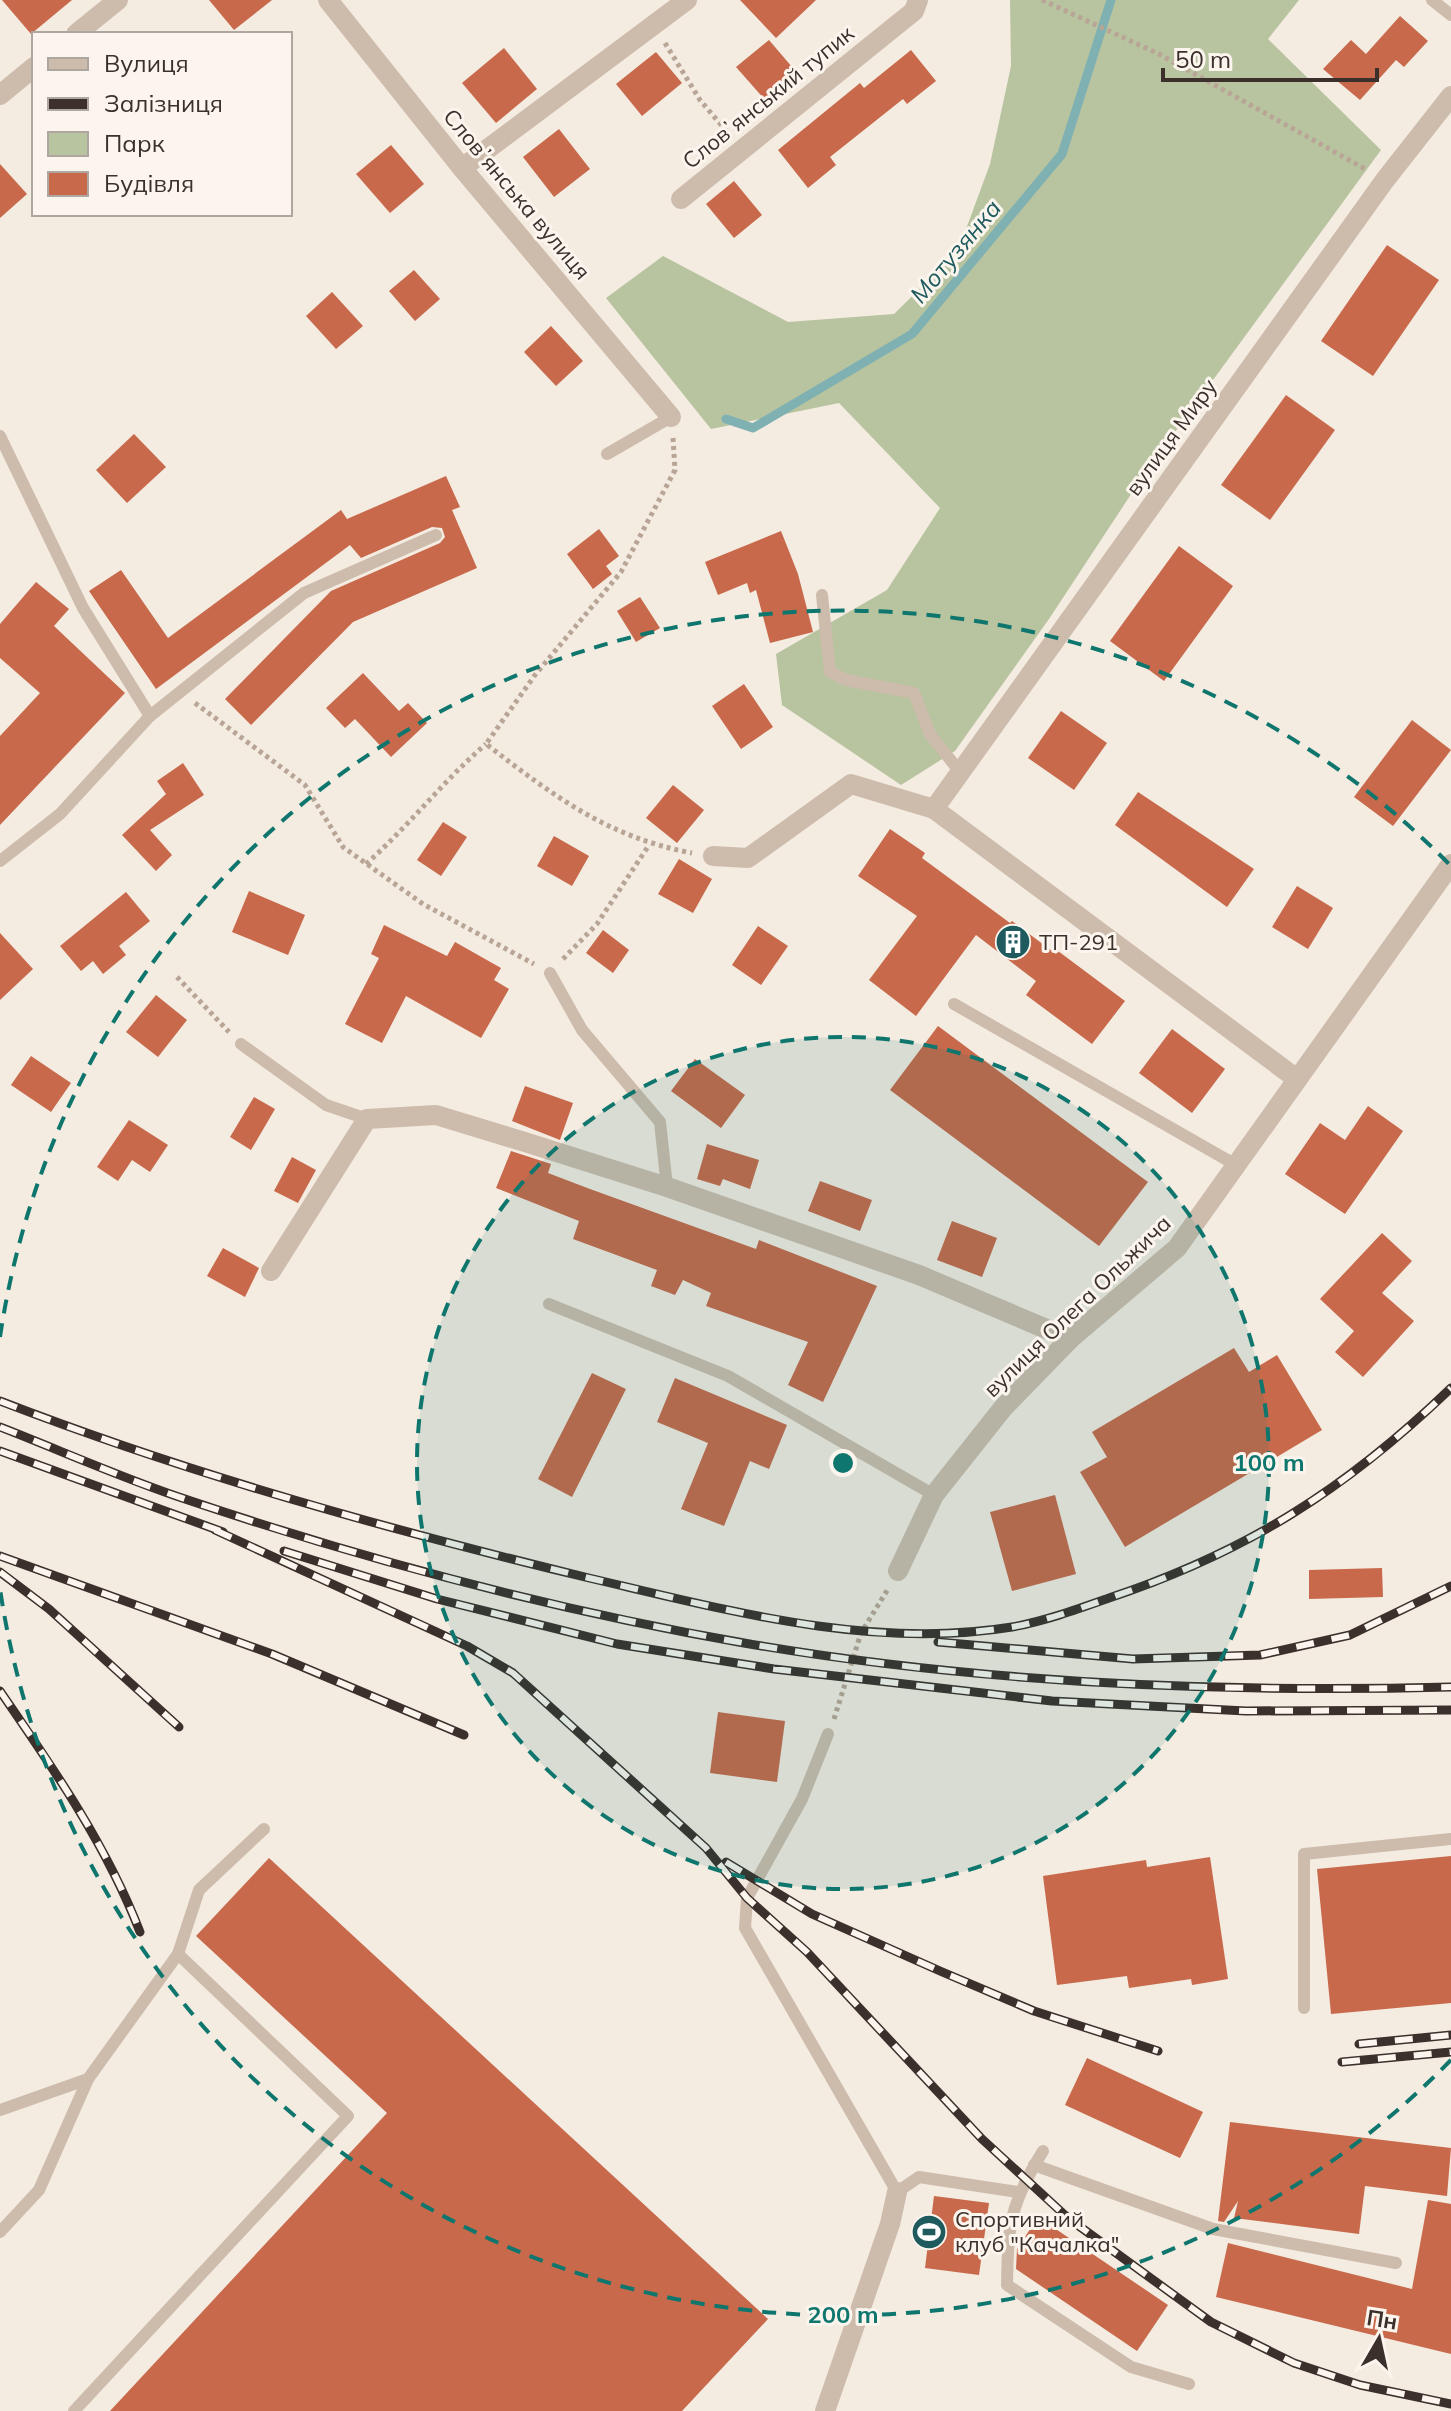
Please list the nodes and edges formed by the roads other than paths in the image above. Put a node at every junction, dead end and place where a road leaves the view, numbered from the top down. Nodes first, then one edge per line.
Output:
1 (118, 0) edge
2 (328, 0) edge
3 (687, 0) edge
4 (918, 0) edge
5 (1432, 0) edge
6 (1451, 15) edge
7 (78, 32) edge
8 (32, 69) edge
9 (0, 95) edge
10 (1451, 96) edge
11 (462, 168) junction
12 (681, 199) dead end
13 (671, 417) joint
14 (0, 436) edge
15 (607, 454) dead end
16 (436, 535) dead end
17 (822, 595) dead end
18 (150, 716) junction
19 (960, 772) junction
20 (934, 809) junction
21 (713, 856) road end
22 (0, 861) edge
23 (1451, 864) edge
24 (550, 973) road end
25 (954, 1004) dead end
26 (241, 1044) road end
27 (1297, 1079) junction
28 (367, 1119) junction
29 (1236, 1165) junction
30 (667, 1187) junction
31 (271, 1271) dead end
32 (549, 1304) dead end
33 (1070, 1339) junction
34 (934, 1495) junction
35 (898, 1571) road end
36 (828, 1734) road end
37 (264, 1829) dead end
38 (1451, 1839) edge
39 (178, 1954) junction
40 (1304, 2008) dead end
41 (88, 2079) junction
42 (0, 2110) edge
43 (1043, 2151) dead end
44 (1034, 2165) junction
45 (897, 2192) junction
46 (1018, 2192) junction
47 (0, 2232) edge
48 (1396, 2263) dead end
49 (1189, 2384) dead end
50 (74, 2411) edge
51 (825, 2411) edge

1 - 7 street
2 - 11 street, Словʼянська вулиця
3 - 11 street
4 - 12 street, Словʼянський тупик
5 - 6 lane
8 - 9 street
10 - 19 street, вулиця Миру
11 - 13 street, Словʼянська вулиця
13 - 15 lane
14 - 18 lane
16 - 18 lane
17 - 19 lane
18 - 22 lane
19 - 20 street, вулиця Миру
20 - 21 street
20 - 27 street
23 - 27 street, вулиця Олега Ольжича
24 - 30 lane
25 - 29 lane
26 - 28 lane
27 - 29 street, вулиця Олега Ольжича
28 - 30 street
28 - 31 street
29 - 33 street, вулиця Олега Ольжича
30 - 33 street
32 - 34 lane
33 - 34 street, вулиця Олега Ольжича
34 - 35 street, вулиця Олега Ольжича
36 - 45 lane
37 - 39 lane
38 - 40 lane
39 - 41 lane
39 - 50 lane
41 - 42 lane
41 - 47 lane
43 - 44 lane
44 - 46 lane
44 - 48 lane
45 - 46 lane
45 - 51 street
46 - 49 lane

